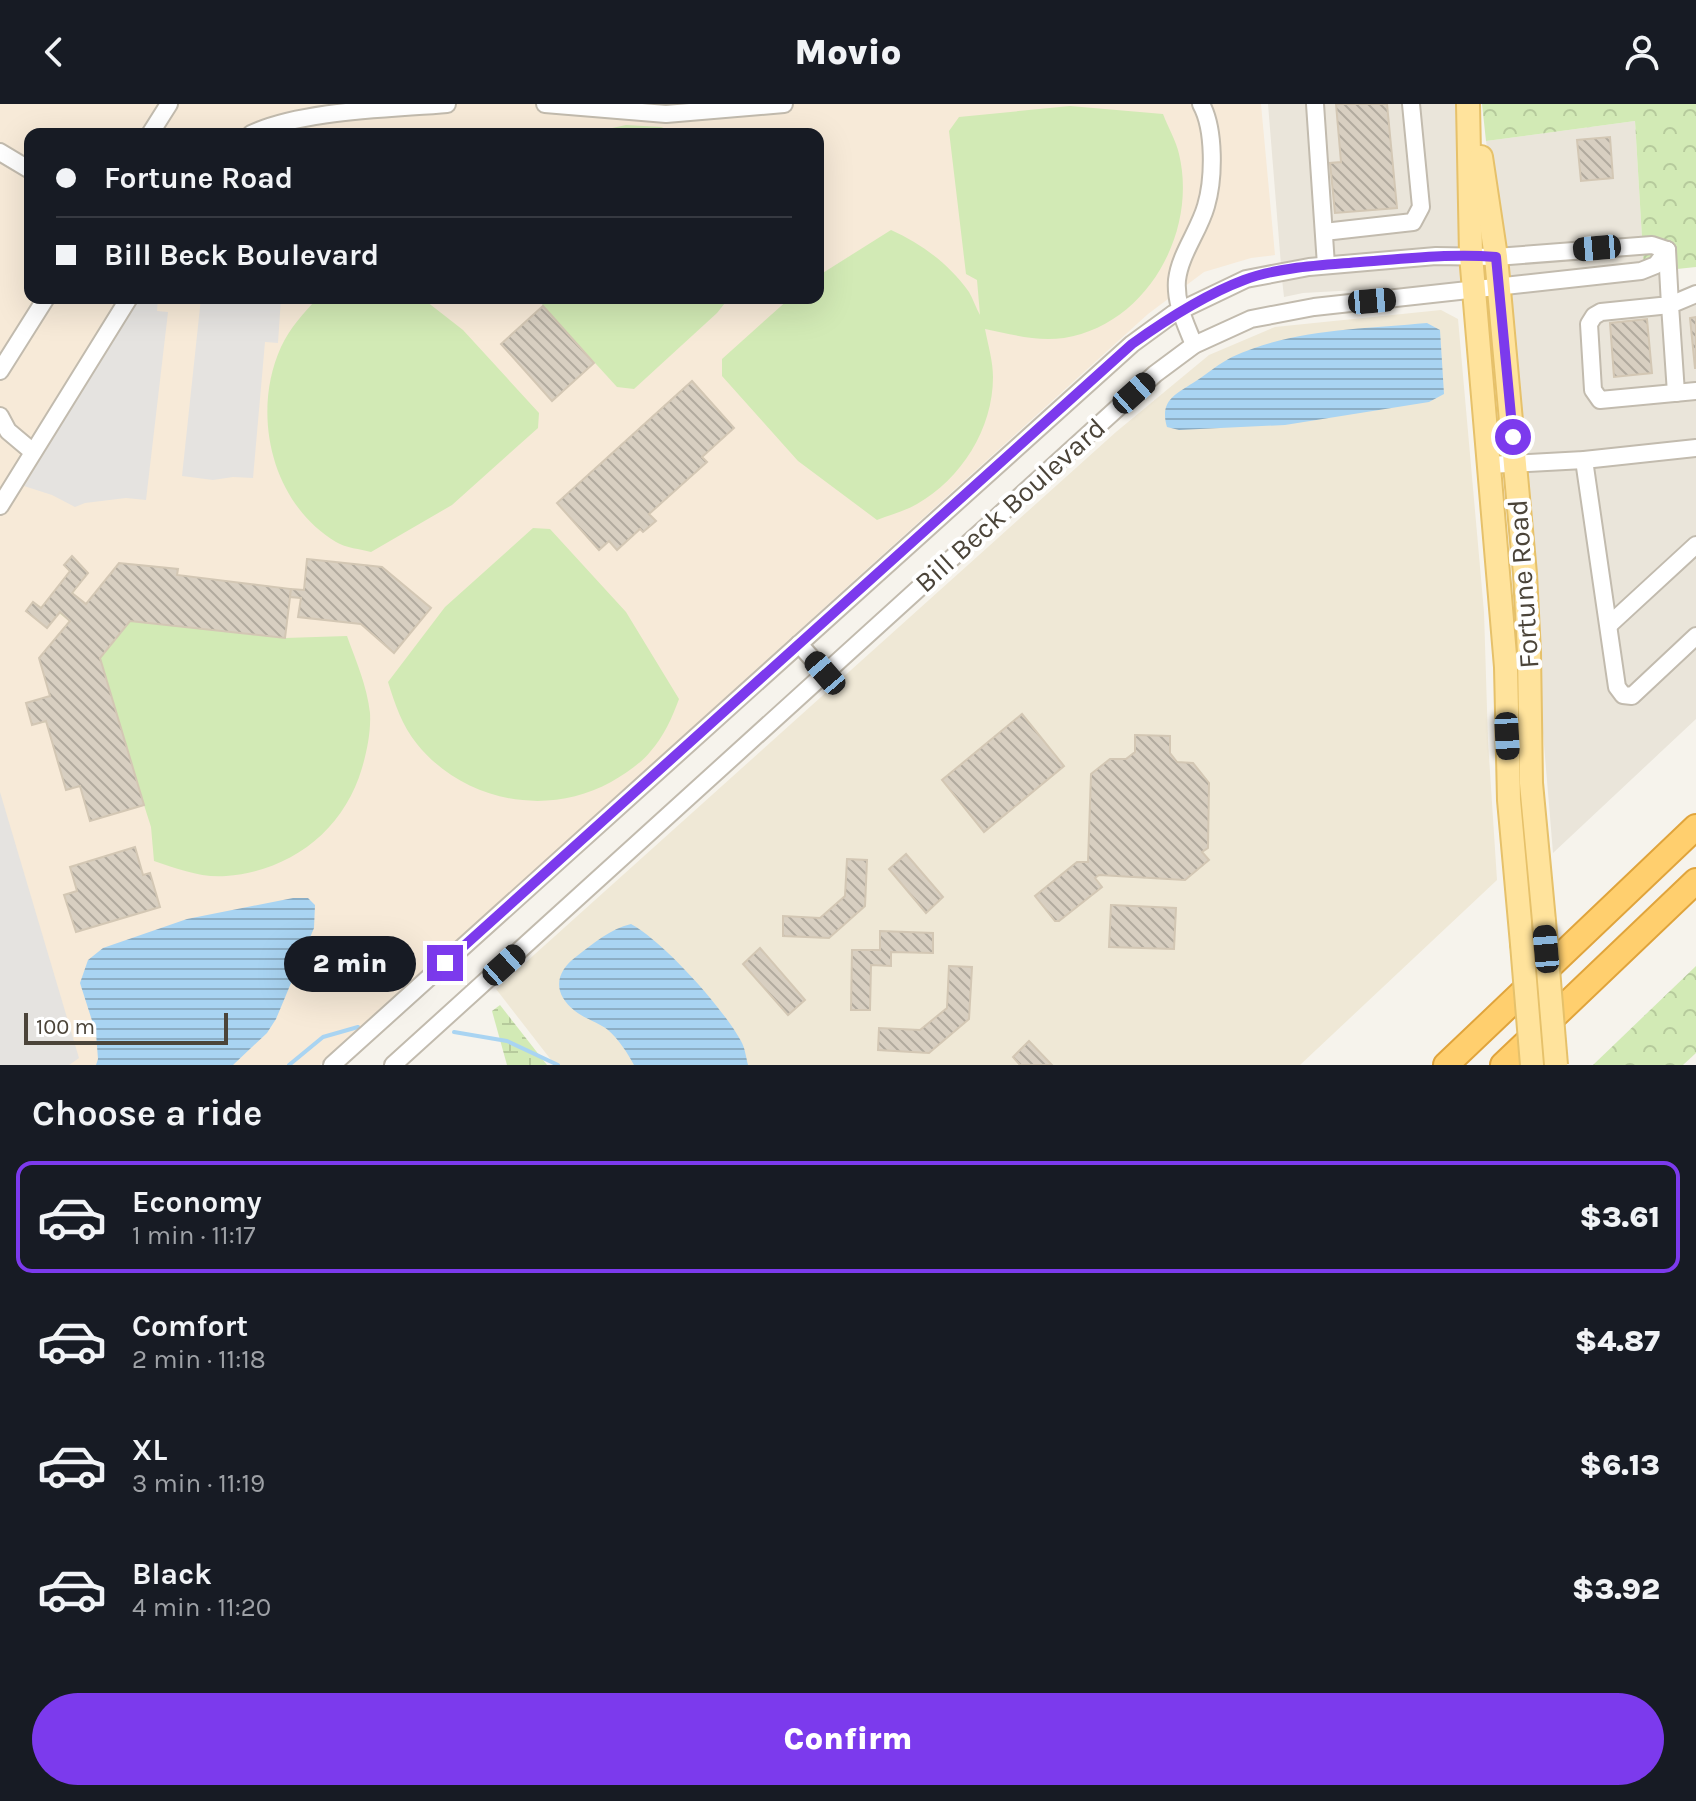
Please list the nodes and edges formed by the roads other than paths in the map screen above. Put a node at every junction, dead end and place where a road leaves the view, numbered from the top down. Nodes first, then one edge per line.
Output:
1 (169, 104) edge
2 (447, 104) edge
3 (545, 104) edge
4 (784, 104) edge
5 (1201, 104) edge
6 (1315, 104) edge
7 (1411, 104) edge
8 (1470, 104) edge
9 (620, 107) edge
10 (327, 110) edge
11 (154, 128) edge
12 (265, 128) edge
13 (0, 152) edge
14 (24, 166) edge
15 (1324, 232) junction
16 (1667, 250) junction
17 (1471, 255) junction
18 (1496, 257) junction
19 (1326, 265) junction
20 (1499, 285) junction
21 (1474, 290) junction
22 (1696, 294) edge
23 (42, 304) edge
24 (125, 304) edge
25 (1670, 305) junction
26 (1180, 311) junction
27 (1194, 345) junction
28 (0, 371) edge
29 (1696, 391) edge
30 (1676, 393) junction
31 (0, 416) edge
32 (1696, 448) edge
33 (33, 452) junction
34 (1584, 460) junction
35 (1515, 463) junction
36 (1489, 465) junction
37 (7, 479) edge
38 (0, 506) edge
39 (1696, 545) edge
40 (1609, 625) junction
41 (1696, 636) edge
42 (799, 644) junction
43 (825, 673) junction
44 (1696, 827) edge
45 (1696, 881) edge
46 (332, 1065) edge
47 (393, 1065) edge
48 (1446, 1065) edge
49 (1503, 1065) edge
50 (1532, 1065) edge
51 (1556, 1065) edge

1 - 11 street
2 - 10 street
3 - 9 street
4 - 9 street
5 - 26 street
6 - 15 street
7 - 15 street
8 - 17 main road, Fortune Road
8 - 18 main road, Fortune Road
10 - 12 street
13 - 14 street
15 - 19 street
16 - 18 street, Bill Beck Boulevard
16 - 20 street, Bill Beck Boulevard
16 - 25 street
17 - 18 street, Bill Beck Boulevard
17 - 19 street, Bill Beck Boulevard
17 - 21 main road, Fortune Road
18 - 20 main road, Fortune Road
19 - 26 street, Bill Beck Boulevard
20 - 21 street, Bill Beck Boulevard
20 - 35 main road, Fortune Road
21 - 27 street, Bill Beck Boulevard
21 - 36 main road, Fortune Road
22 - 25 street
23 - 28 street
24 - 33 street
25 - 30 street
25 - 30 street
26 - 27 street
26 - 42 street, Bill Beck Boulevard
27 - 43 street, Bill Beck Boulevard
29 - 30 street
31 - 33 street
32 - 34 street
33 - 37 street
34 - 35 street
34 - 40 street
35 - 36 street
35 - 51 main road, Fortune Road, bridge
36 - 50 main road, Fortune Road, bridge
37 - 38 street
39 - 40 street
40 - 41 street
42 - 43 street
42 - 46 street, Bill Beck Boulevard
43 - 47 street, Bill Beck Boulevard
44 - 48 highway
45 - 49 highway

